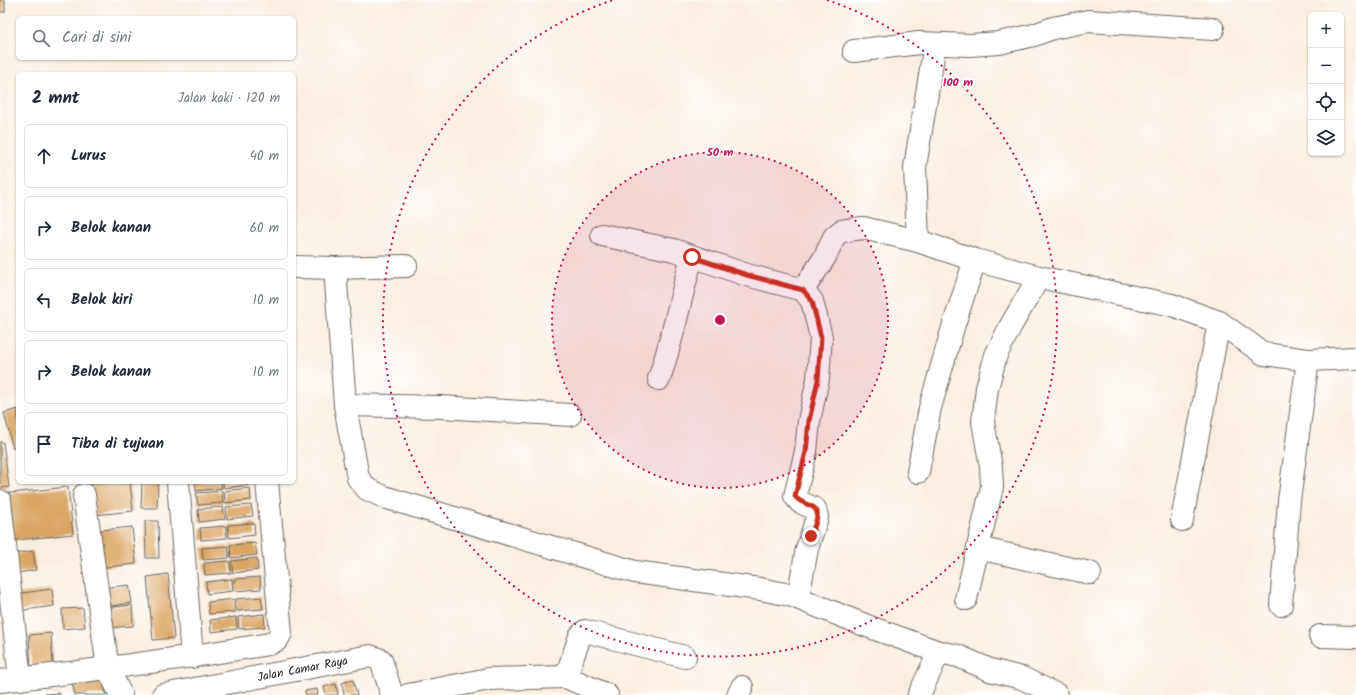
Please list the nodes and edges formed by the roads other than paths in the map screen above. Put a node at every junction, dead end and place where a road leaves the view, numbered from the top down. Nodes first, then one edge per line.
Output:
1 (1213, 29) dead end
2 (935, 44) junction
3 (854, 51) dead end
4 (602, 235) dead end
5 (918, 241) junction
6 (692, 257) junction
7 (975, 260) junction
8 (296, 266) edge
9 (406, 266) dead end
10 (335, 268) junction
11 (1039, 277) junction
12 (803, 290) junction
13 (1219, 322) junction
14 (1356, 358) edge
15 (1308, 360) junction
16 (659, 379) dead end
17 (345, 405) junction
18 (570, 414) dead end
19 (918, 472) dead end
20 (178, 484) edge
21 (267, 484) edge
22 (84, 495) dead end
23 (0, 501) edge
24 (1182, 520) dead end
25 (978, 548) junction
26 (1090, 572) dead end
27 (798, 597) junction
28 (966, 599) dead end
29 (1281, 604) dead end
30 (1320, 636) dead end
31 (1356, 637) edge
32 (939, 652) junction
33 (192, 657) junction
34 (685, 657) dead end
35 (108, 669) junction
36 (566, 677) junction
37 (10, 680) edge
38 (121, 695) edge
39 (163, 695) edge
40 (392, 695) edge
41 (408, 695) edge
42 (607, 695) edge
43 (919, 695) edge
44 (1057, 695) edge

1 - 2 street
2 - 3 street
2 - 5 street
4 - 6 street
5 - 7 street
5 - 12 street
6 - 12 street
6 - 16 street
7 - 11 street
7 - 19 street
8 - 10 street
9 - 10 street
10 - 17 street
11 - 13 street
11 - 25 street
12 - 27 street
13 - 15 street
13 - 24 street
14 - 15 street
15 - 29 street
17 - 18 street
17 - 27 street
20 - 33 street
21 - 33 street
22 - 35 street
23 - 37 street
25 - 26 street
25 - 28 street
27 - 32 street
30 - 31 street
32 - 43 street
32 - 44 street
33 - 35 street
34 - 36 street
35 - 37 street
35 - 38 street
36 - 41 street
36 - 42 street
39 - 40 street, Jalan Camar Raya

